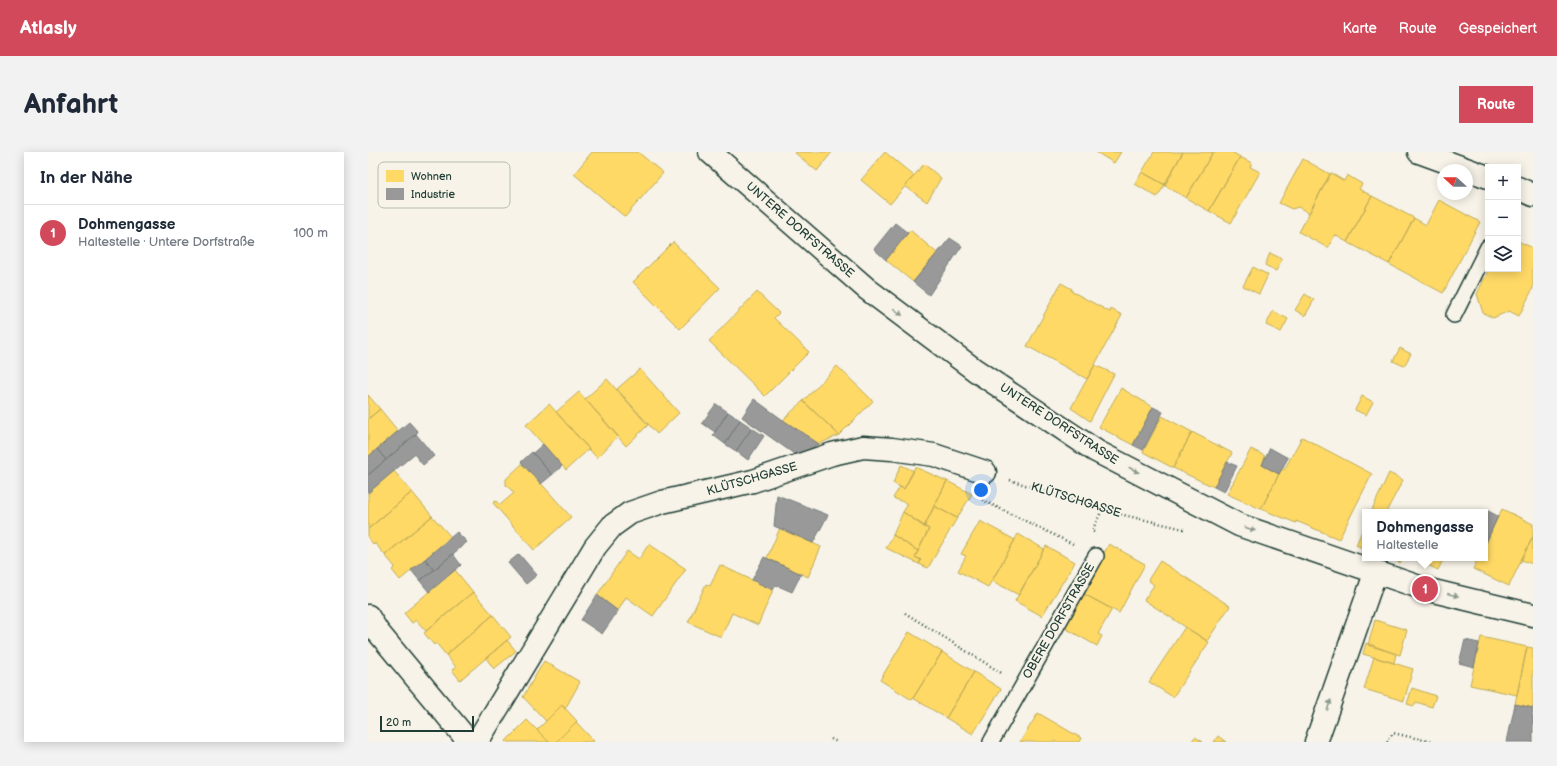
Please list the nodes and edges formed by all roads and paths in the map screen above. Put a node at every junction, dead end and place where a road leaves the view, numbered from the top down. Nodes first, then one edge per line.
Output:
1 (710, 152) edge
2 (1419, 152) edge
3 (1485, 176) edge
4 (1521, 189) edge
5 (1533, 195) edge
6 (1485, 253) edge
7 (1454, 315) dead end
8 (985, 472) joint
9 (980, 499) dead end
10 (1142, 519) dead end
11 (1067, 541) dead end
12 (1096, 556) dead end
13 (1376, 571) junction
14 (905, 613) dead end
15 (1533, 615) edge
16 (368, 616) edge
17 (1022, 686) junction
18 (832, 739) dead end
19 (469, 742) edge
20 (477, 742) edge
21 (837, 742) edge
22 (991, 742) edge
23 (1316, 742) edge
24 (1387, 742) edge
25 (1432, 742) edge

1 -> 13 street, UNTERE DORFSTRASSE
2 - 3 street
4 - 5 street
6 - 7 lane
8 - 10 path, KLÜTSCHGASSE
8 - 20 street, KLÜTSCHGASSE
9 - 11 path
12 - 17 lane, OBERE DORFSTRASSE
13 -> 15 street, UNTERE DORFSTRASSE
23 -> 13 street
14 - 17 path, OBERE DORFSTRASSE
16 - 19 street
17 - 22 lane, OBERE DORFSTRASSE
18 - 21 path
24 - 25 path

